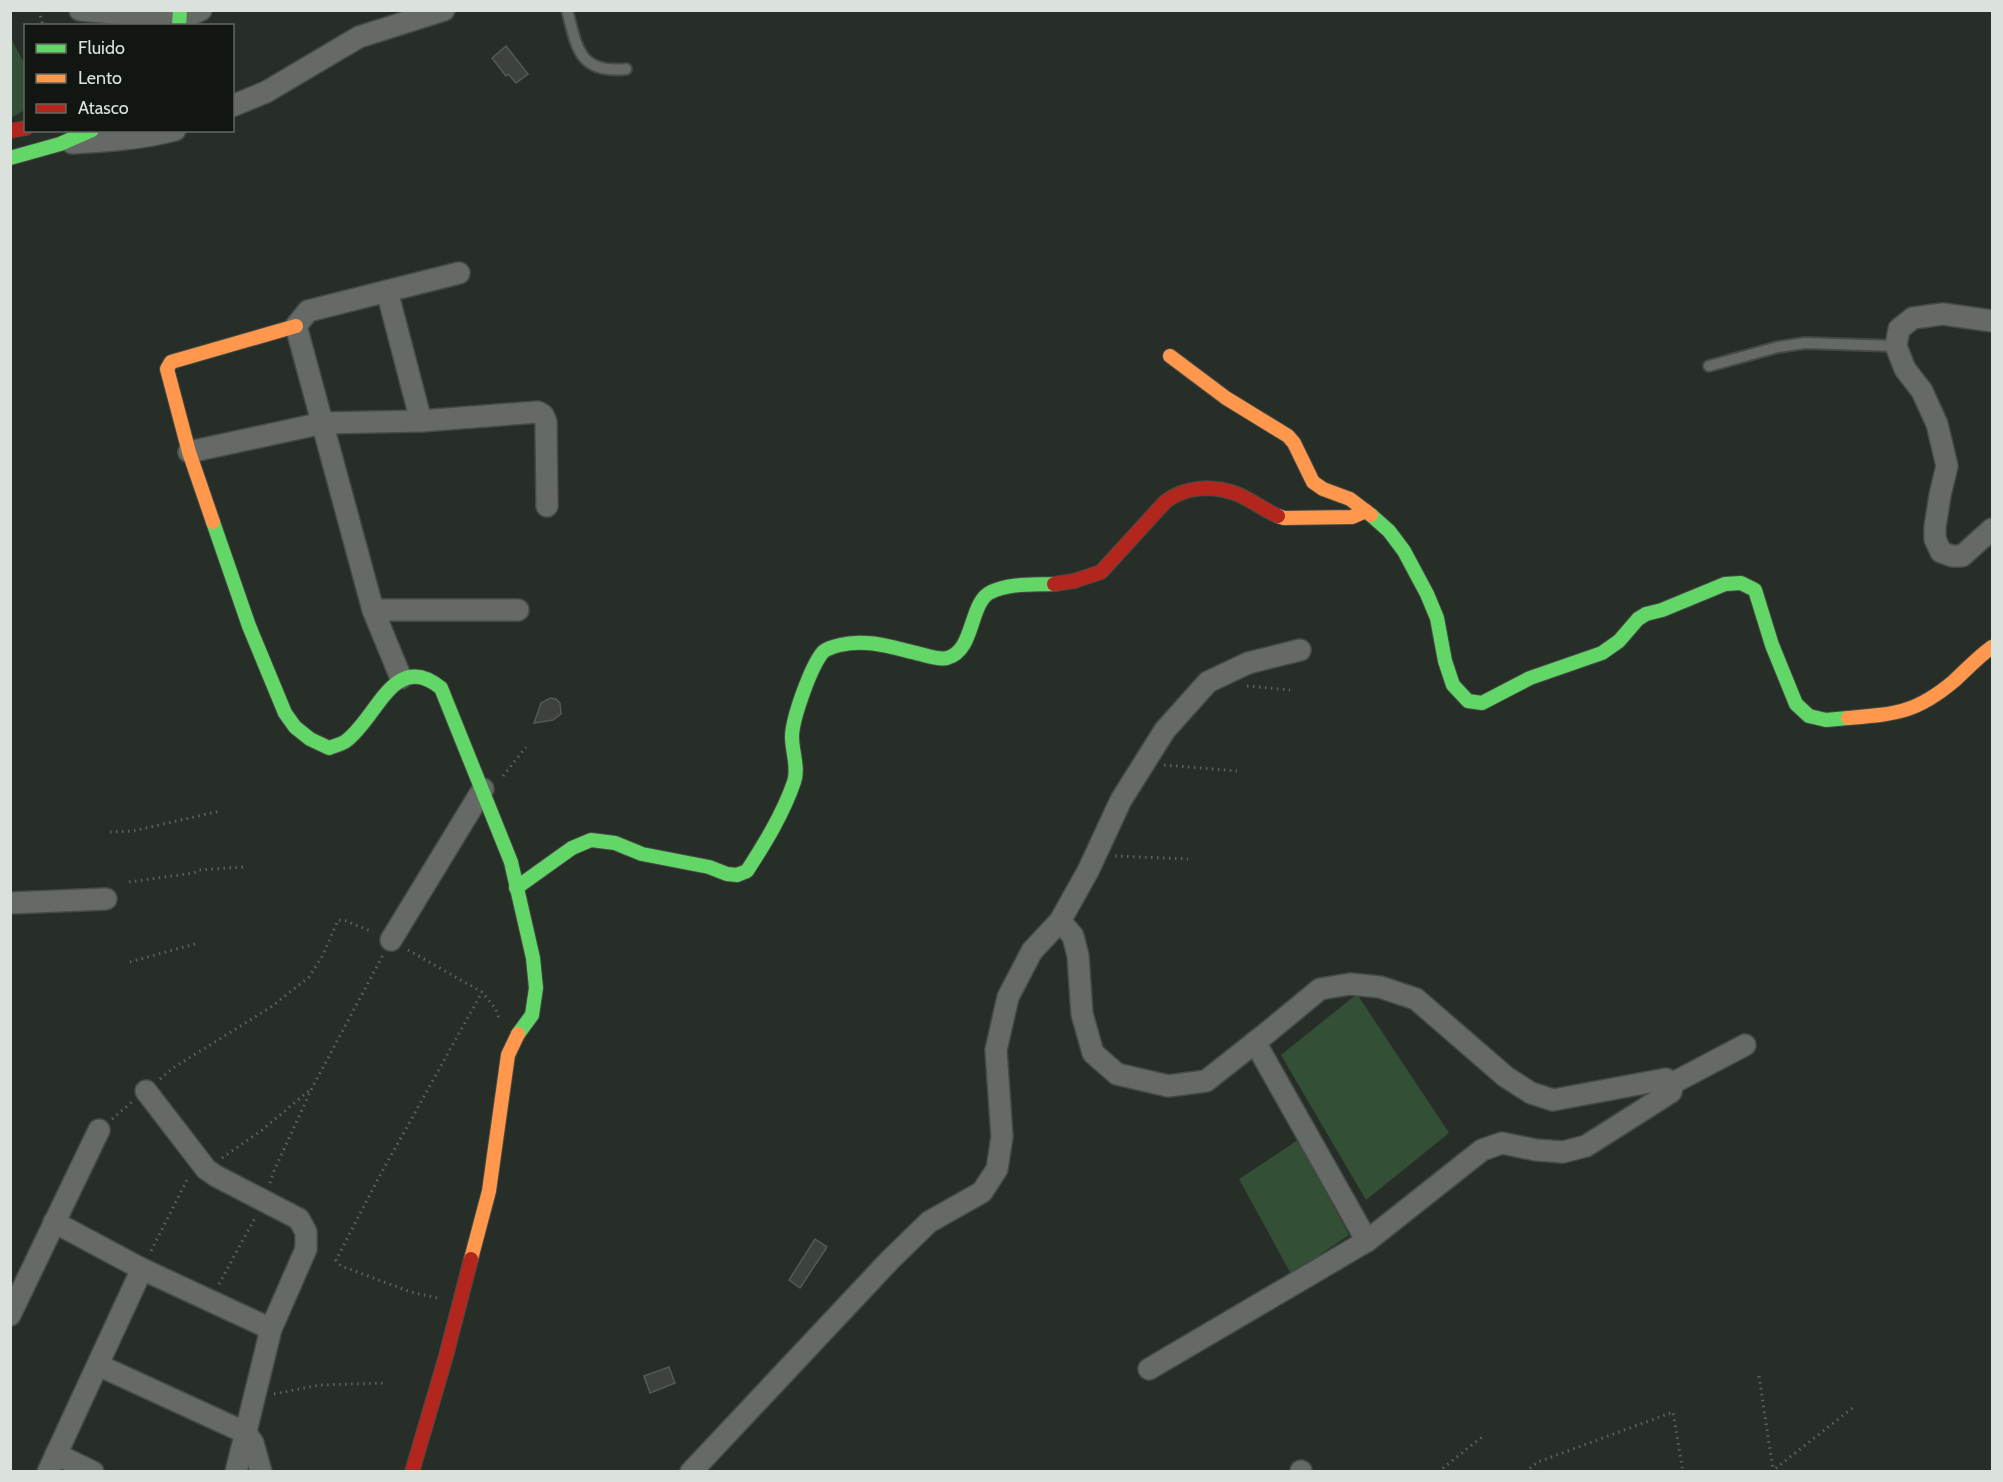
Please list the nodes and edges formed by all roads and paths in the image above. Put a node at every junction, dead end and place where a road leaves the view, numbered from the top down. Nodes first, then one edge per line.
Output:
1 (80, 10) edge
2 (201, 10) edge
3 (444, 10) edge
4 (567, 10) edge
5 (180, 18) edge
6 (626, 69) dead end
7 (234, 105) edge
8 (87, 132) edge
9 (168, 132) edge
10 (60, 144) junction
11 (10, 158) edge
12 (459, 273) dead end
13 (387, 291) junction
14 (1992, 321) edge
15 (296, 326) junction
16 (1896, 346) junction
17 (1170, 356) dead end
18 (1709, 366) dead end
19 (421, 421) junction
20 (323, 423) junction
21 (189, 452) junction
22 (547, 506) dead end
23 (1366, 511) junction
24 (1992, 529) edge
25 (373, 610) junction
26 (518, 610) dead end
27 (1992, 647) edge
28 (1300, 650) dead end
29 (401, 678) junction
30 (526, 747) dead end
31 (1144, 763) junction
32 (1237, 771) dead end
33 (485, 793) junction
34 (220, 812) dead end
35 (110, 832) dead end
36 (1095, 856) junction
37 (1188, 859) dead end
38 (244, 867) dead end
39 (129, 882) dead end
40 (516, 888) junction
41 (106, 899) dead end
42 (10, 903) edge
43 (1060, 921) junction
44 (391, 940) junction
45 (198, 942) dead end
46 (130, 962) dead end
47 (482, 992) junction
48 (1255, 1042) junction
49 (1744, 1045) dead end
50 (508, 1055) junction
51 (1673, 1083) junction
52 (312, 1088) junction
53 (146, 1090) junction
54 (99, 1130) joint
55 (206, 1169) junction
56 (265, 1200) junction
57 (54, 1222) junction
58 (1367, 1242) junction
59 (142, 1269) junction
60 (444, 1299) dead end
61 (210, 1301) junction
62 (10, 1315) edge
63 (271, 1329) junction
64 (98, 1365) junction
65 (1149, 1369) dead end
66 (1759, 1376) dead end
67 (258, 1383) junction
68 (386, 1383) dead end
69 (1855, 1406) dead end
70 (246, 1433) junction
71 (1482, 1437) dead end
72 (52, 1463) edge
73 (1772, 1471) edge
74 (93, 1472) edge
75 (236, 1472) edge
76 (261, 1472) edge
77 (412, 1472) edge
78 (691, 1472) edge
79 (1438, 1472) edge
80 (1525, 1472) edge
81 (1683, 1472) edge

1 - 5 street
2 - 5 street
3 - 7 street
4 - 6 lane
8 - 10 street
9 - 10 street
10 - 11 street
12 - 13 street
13 - 15 street
13 - 19 street
14 - 16 street
15 - 20 street
15 - 21 street
16 - 18 lane
16 - 24 street
17 - 23 street
19 - 20 street
19 - 22 street
20 - 21 street
20 - 25 street
21 - 29 street
23 - 27 street
23 - 40 street
25 - 26 street
25 - 29 street
28 - 31 street
29 - 33 street
30 - 33 path
31 - 32 path
31 - 36 street
33 - 40 street
33 - 44 street
34 - 35 path
36 - 37 path
36 - 43 street
38 - 39 path
40 - 50 street
41 - 42 street
43 - 48 street
43 - 78 street
44 - 47 path
44 - 52 path
44 - 53 path
45 - 46 path
47 - 50 path
47 - 60 path
48 - 51 street
48 - 58 street
49 - 51 street
50 - 77 street
51 - 58 street
52 - 55 path
52 - 56 path
53 - 54 path
53 - 55 street
54 - 57 street
55 - 56 street
55 - 59 path
56 - 61 path
56 - 63 street
57 - 59 street
57 - 62 street
58 - 65 street
59 - 61 street
59 - 64 street
61 - 63 street
63 - 67 street
64 - 70 street
64 - 72 street
66 - 73 path
67 - 68 path
67 - 70 street
69 - 73 path
70 - 75 street
70 - 76 street
71 - 79 path
72 - 74 street
80 - 81 path

